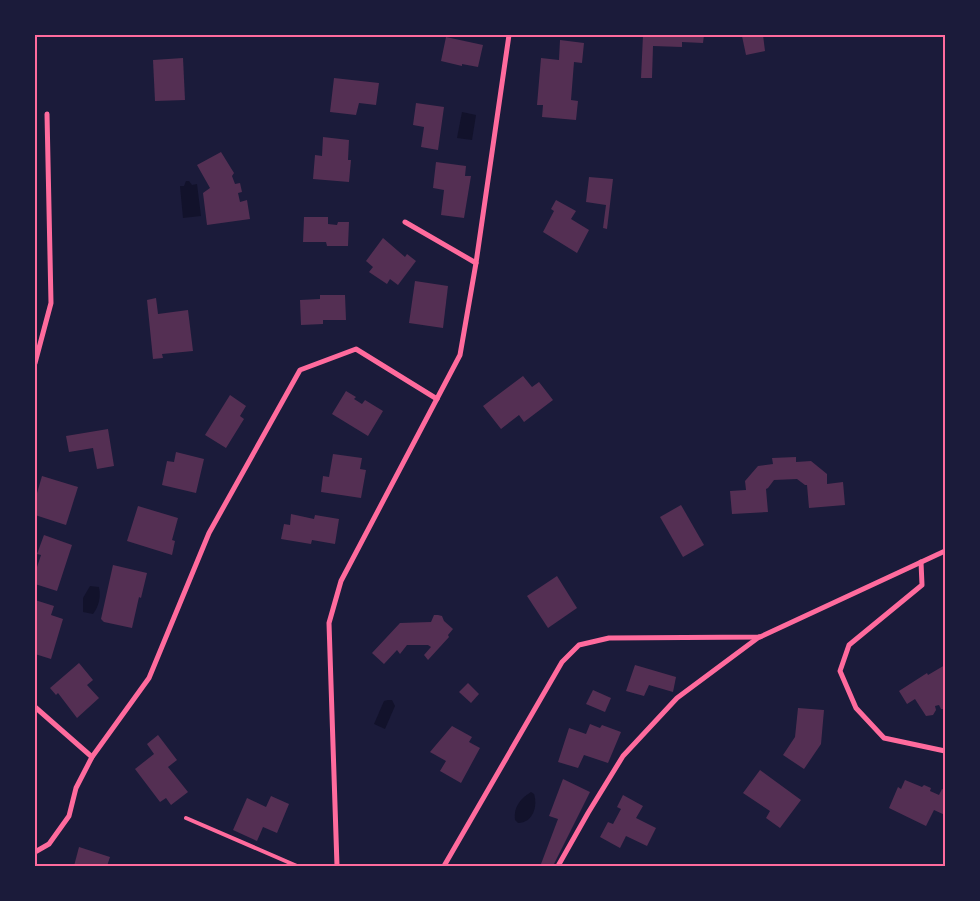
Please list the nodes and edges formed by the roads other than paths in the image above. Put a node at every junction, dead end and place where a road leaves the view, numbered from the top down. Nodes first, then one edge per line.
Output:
1 (509, 35) edge
2 (47, 114) dead end
3 (405, 222) dead end
4 (476, 263) junction
5 (35, 363) edge
6 (437, 399) junction
7 (945, 551) edge
8 (921, 562) junction
9 (760, 637) junction
10 (35, 707) edge
11 (945, 751) edge
12 (92, 757) junction
13 (186, 818) dead end
14 (35, 852) edge
15 (297, 866) edge
16 (338, 866) edge
17 (444, 866) edge
18 (558, 866) edge

1 - 4 street
2 - 5 street
3 - 4 street
4 - 6 street
6 - 12 street
6 - 16 street
7 - 8 street
8 - 9 street
8 - 11 street
9 - 17 street
9 - 18 street
10 - 12 street
12 - 14 street
13 - 15 lane

